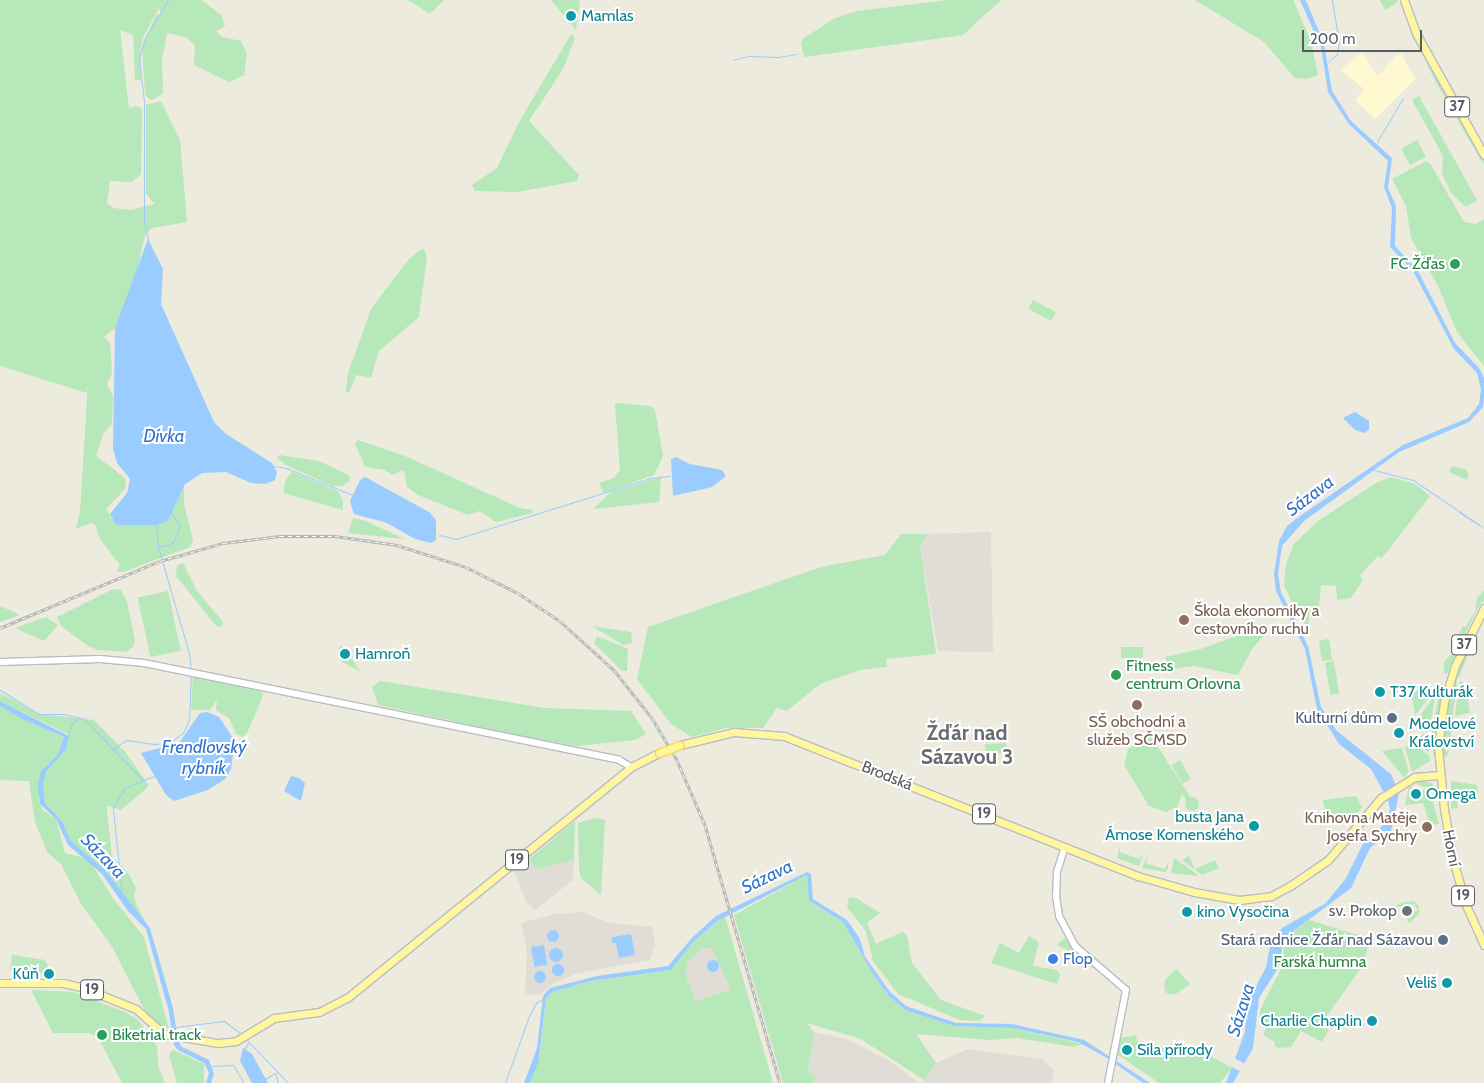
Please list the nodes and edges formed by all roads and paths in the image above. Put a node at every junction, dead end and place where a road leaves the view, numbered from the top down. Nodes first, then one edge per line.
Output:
1 (1404, 0) edge
2 (1484, 155) edge
3 (1484, 608) edge
4 (0, 662) edge
5 (631, 767) junction
6 (1440, 775) junction
7 (1065, 846) junction
8 (1484, 945) edge
9 (0, 984) edge
10 (1108, 1083) edge

1 - 2 main road, 37
3 - 6 main road, 37
4 - 5 street
5 - 7 main road, Brodská / 19, bridge
5 - 9 main road, 19
6 - 7 main road, Brodská / 19
6 - 8 main road, Horní / 19
7 - 10 street

